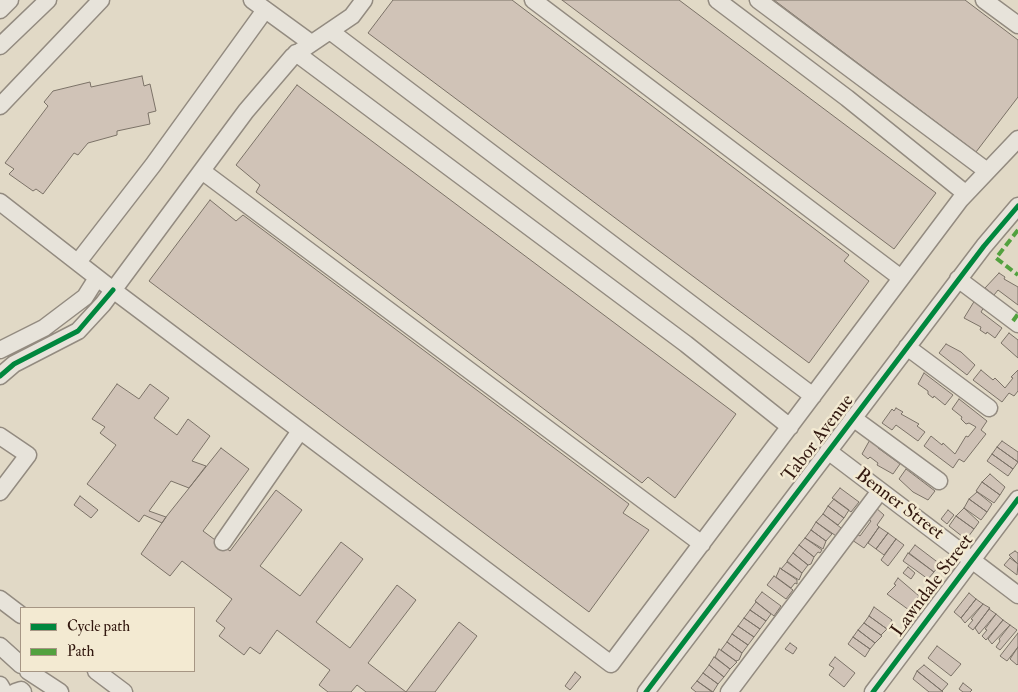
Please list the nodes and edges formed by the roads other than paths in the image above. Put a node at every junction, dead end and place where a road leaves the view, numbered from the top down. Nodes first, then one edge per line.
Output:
1 (10, 0) edge
2 (48, 0) edge
3 (101, 0) edge
4 (252, 0) edge
5 (364, 0) edge
6 (533, 0) edge
7 (716, 0) edge
8 (758, 0) edge
9 (984, 0) edge
10 (0, 10) edge
11 (265, 10) junction
12 (1018, 25) edge
13 (330, 31) junction
14 (311, 43) junction
15 (0, 46) edge
16 (296, 53) junction
17 (0, 106) edge
18 (918, 120) junction
19 (1018, 139) edge
20 (902, 142) junction
21 (202, 171) junction
22 (987, 171) junction
23 (965, 193) junction
24 (0, 202) edge
25 (1018, 206) edge
26 (78, 262) junction
27 (97, 278) junction
28 (901, 278) junction
29 (958, 279) junction
30 (113, 290) junction
31 (1018, 324) edge
32 (907, 347) junction
33 (0, 350) edge
34 (0, 376) edge
35 (813, 396) junction
36 (989, 408) dead end
37 (853, 418) junction
38 (790, 427) junction
39 (300, 430) junction
40 (0, 436) edge
41 (828, 451) junction
42 (939, 481) dead end
43 (880, 491) junction
44 (0, 492) edge
45 (1018, 499) edge
46 (222, 542) dead end
47 (702, 544) junction
48 (972, 560) junction
49 (1018, 595) edge
50 (0, 599) edge
51 (20, 614) edge
52 (0, 646) edge
53 (20, 664) edge
54 (30, 672) edge
55 (97, 672) edge
56 (0, 685) edge
57 (4, 692) edge
58 (15, 692) edge
59 (23, 692) edge
60 (60, 692) edge
61 (124, 692) edge
62 (646, 692) edge
63 (729, 692) edge
64 (873, 692) edge

1 - 10 street
2 - 15 street
3 - 17 street
4 - 11 street
5 - 13 street
6 - 28 street
7 - 20 street
8 - 18 street
9 - 12 street
11 - 14 street
11 - 26 street
13 - 14 street
13 - 35 street
14 - 16 street
16 - 21 street
16 - 38 street
18 - 20 street
18 - 22 street
19 - 22 street
20 - 23 street
21 - 30 street
21 - 47 street
22 - 23 street
23 - 28 street
24 - 26 street
25 - 29 street, Tabor Avenue
26 - 27 street
27 - 30 street
27 - 33 street
28 - 35 street
29 - 31 street
29 - 32 street, Tabor Avenue
30 - 34 street
30 - 39 street
32 - 36 street
32 - 37 street, Tabor Avenue
35 - 38 street
37 - 41 street, Tabor Avenue
37 - 42 street
38 - 47 street
39 - 46 street
39 - 47 street
40 - 44 street
41 - 43 street, Benner Street
41 - 62 street, Tabor Avenue
43 - 48 street, Benner Street
43 - 63 street
45 - 48 street, Lawndale Street
48 - 49 street, Benner Street
48 - 64 street, Lawndale Street
50 - 51 street
52 - 53 street
54 - 60 street
55 - 61 street
56 - 57 street
58 - 59 street

